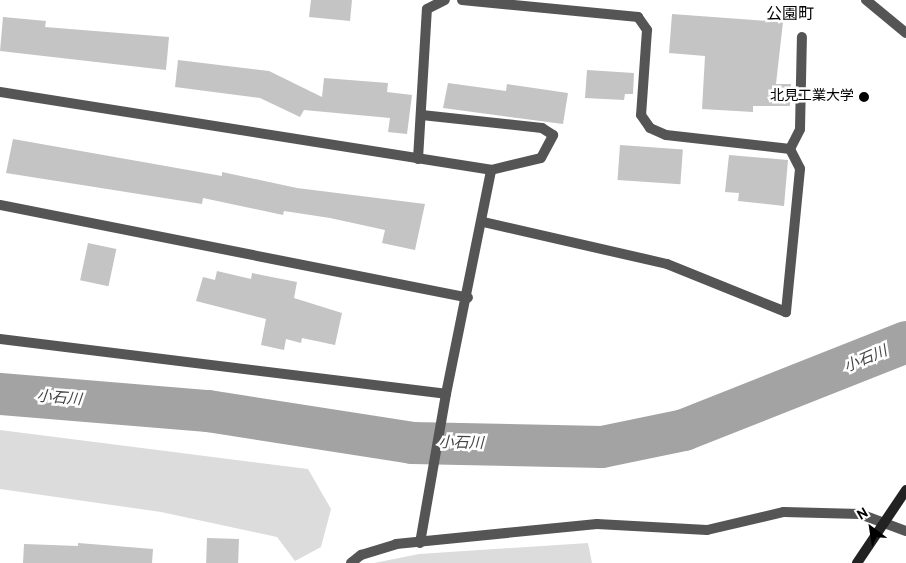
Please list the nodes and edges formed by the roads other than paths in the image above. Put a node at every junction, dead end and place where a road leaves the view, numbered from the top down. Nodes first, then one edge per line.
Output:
1 (445, 0) edge
2 (462, 0) edge
3 (866, 0) edge
4 (906, 33) edge
5 (802, 37) dead end
6 (0, 92) edge
7 (422, 115) junction
8 (790, 149) junction
9 (418, 159) junction
10 (492, 170) junction
11 (0, 205) edge
12 (483, 222) junction
13 (468, 298) junction
14 (0, 339) edge
15 (446, 394) junction
16 (906, 490) edge
17 (906, 531) edge
18 (420, 543) junction
19 (351, 563) edge
20 (857, 563) edge

1 - 7 street
2 - 8 street
3 - 4 street
5 - 8 street
6 - 9 street
7 - 9 street
7 - 10 street
8 - 12 street
9 - 10 street
10 - 12 street
11 - 13 street
12 - 13 street
13 - 15 street
14 - 15 street
15 - 18 street
16 - 20 street, bridge
17 - 18 street
18 - 19 street

